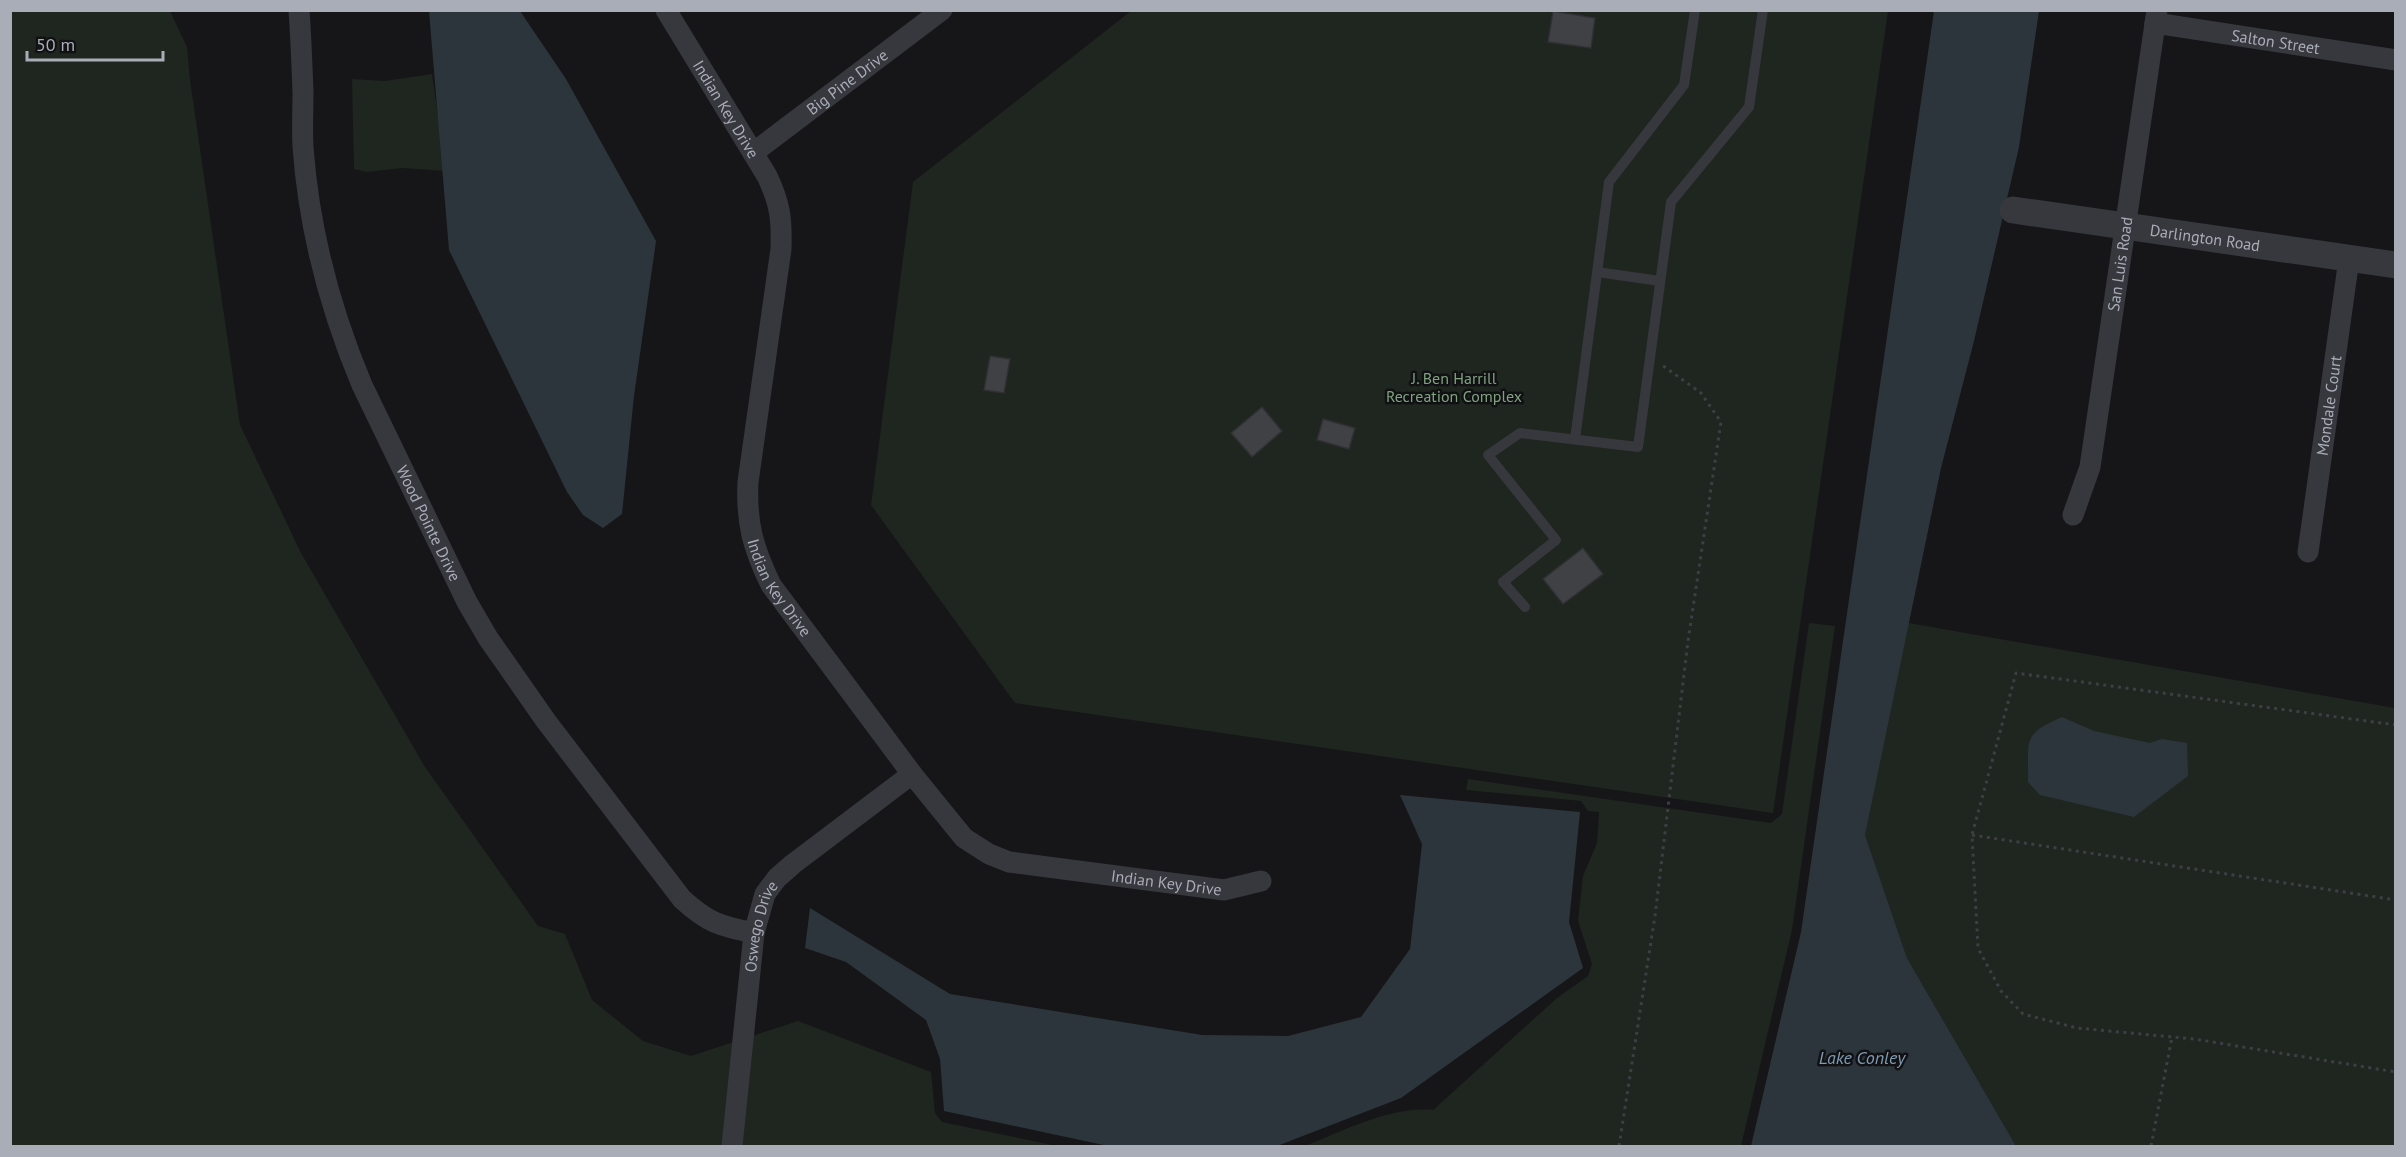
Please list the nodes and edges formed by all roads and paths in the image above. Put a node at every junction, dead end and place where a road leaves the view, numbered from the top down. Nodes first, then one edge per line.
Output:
1 (299, 10) edge
2 (666, 10) edge
3 (942, 10) edge
4 (1695, 10) edge
5 (1762, 10) edge
6 (2156, 17) edge
7 (2396, 60) edge
8 (753, 153) junction
9 (2013, 210) dead end
10 (2125, 225) junction
11 (2349, 259) junction
12 (2396, 265) edge
13 (1597, 272) junction
14 (1660, 281) junction
15 (1650, 356) junction
16 (1575, 439) junction
17 (2073, 515) dead end
18 (2308, 552) dead end
19 (1525, 607) dead end
20 (2396, 725) edge
21 (912, 774) junction
22 (1972, 835) junction
23 (1261, 881) dead end
24 (2396, 900) edge
25 (754, 933) junction
26 (2172, 1037) junction
27 (2396, 1072) edge
28 (732, 1146) edge
29 (1619, 1146) edge
30 (2151, 1146) edge

1 - 25 street, Wood Pointe Drive
2 - 8 street, Indian Key Drive
3 - 8 street, Big Pine Drive
4 - 13 lane
5 - 14 lane
6 - 7 street, Salton Street
6 - 10 street, San Luis Road
8 - 21 street, Indian Key Drive
9 - 10 street, Darlington Road
10 - 11 street, Darlington Road
10 - 17 street, San Luis Road
11 - 12 street, Darlington Road
11 - 18 street, Mondale Court
13 - 14 lane
13 - 16 lane
14 - 15 lane
15 - 16 lane
15 - 29 path
16 - 19 lane
20 - 22 path
21 - 23 street, Indian Key Drive
21 - 25 street, Oswego Drive
22 - 24 path
22 - 26 path
25 - 28 street, Oswego Drive
26 - 27 path
26 - 30 path

